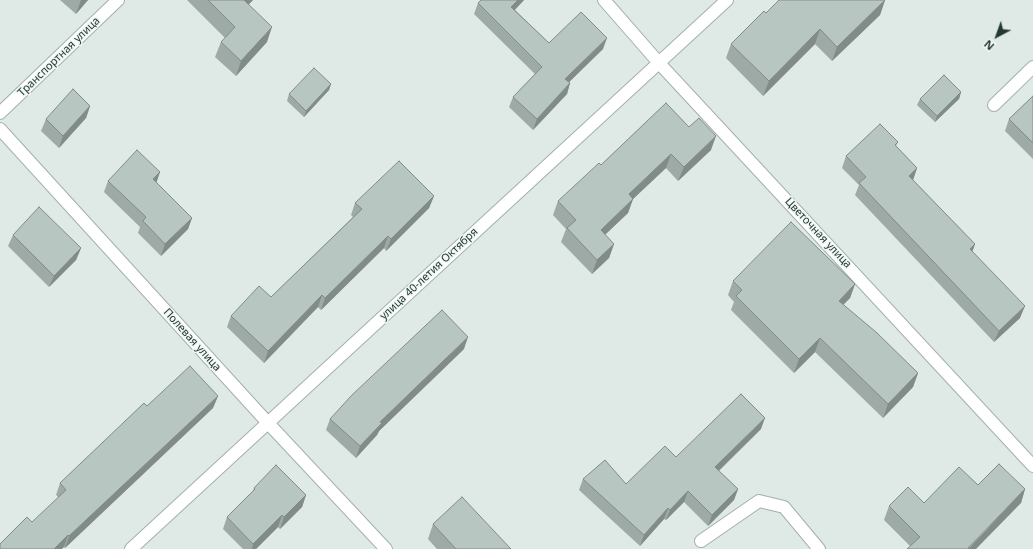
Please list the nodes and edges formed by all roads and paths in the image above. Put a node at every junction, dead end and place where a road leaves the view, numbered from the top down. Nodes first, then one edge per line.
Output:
1 (118, 0) edge
2 (604, 0) edge
3 (727, 0) edge
4 (659, 62) junction
5 (1033, 67) edge
6 (994, 105) dead end
7 (0, 113) edge
8 (0, 129) edge
9 (268, 423) junction
10 (1033, 466) edge
11 (701, 541) dead end
12 (131, 549) edge
13 (386, 549) edge
14 (819, 549) edge

1 - 7 street, Транспортная улица
2 - 4 street, Цветочная улица
3 - 4 street, улица 40-летия Октября
4 - 9 street, улица 40-летия Октября
4 - 10 street, Цветочная улица
5 - 6 street
8 - 9 street, Полевая улица
9 - 12 street, улица 40-летия Октября
9 - 13 street, Полевая улица
11 - 14 street

